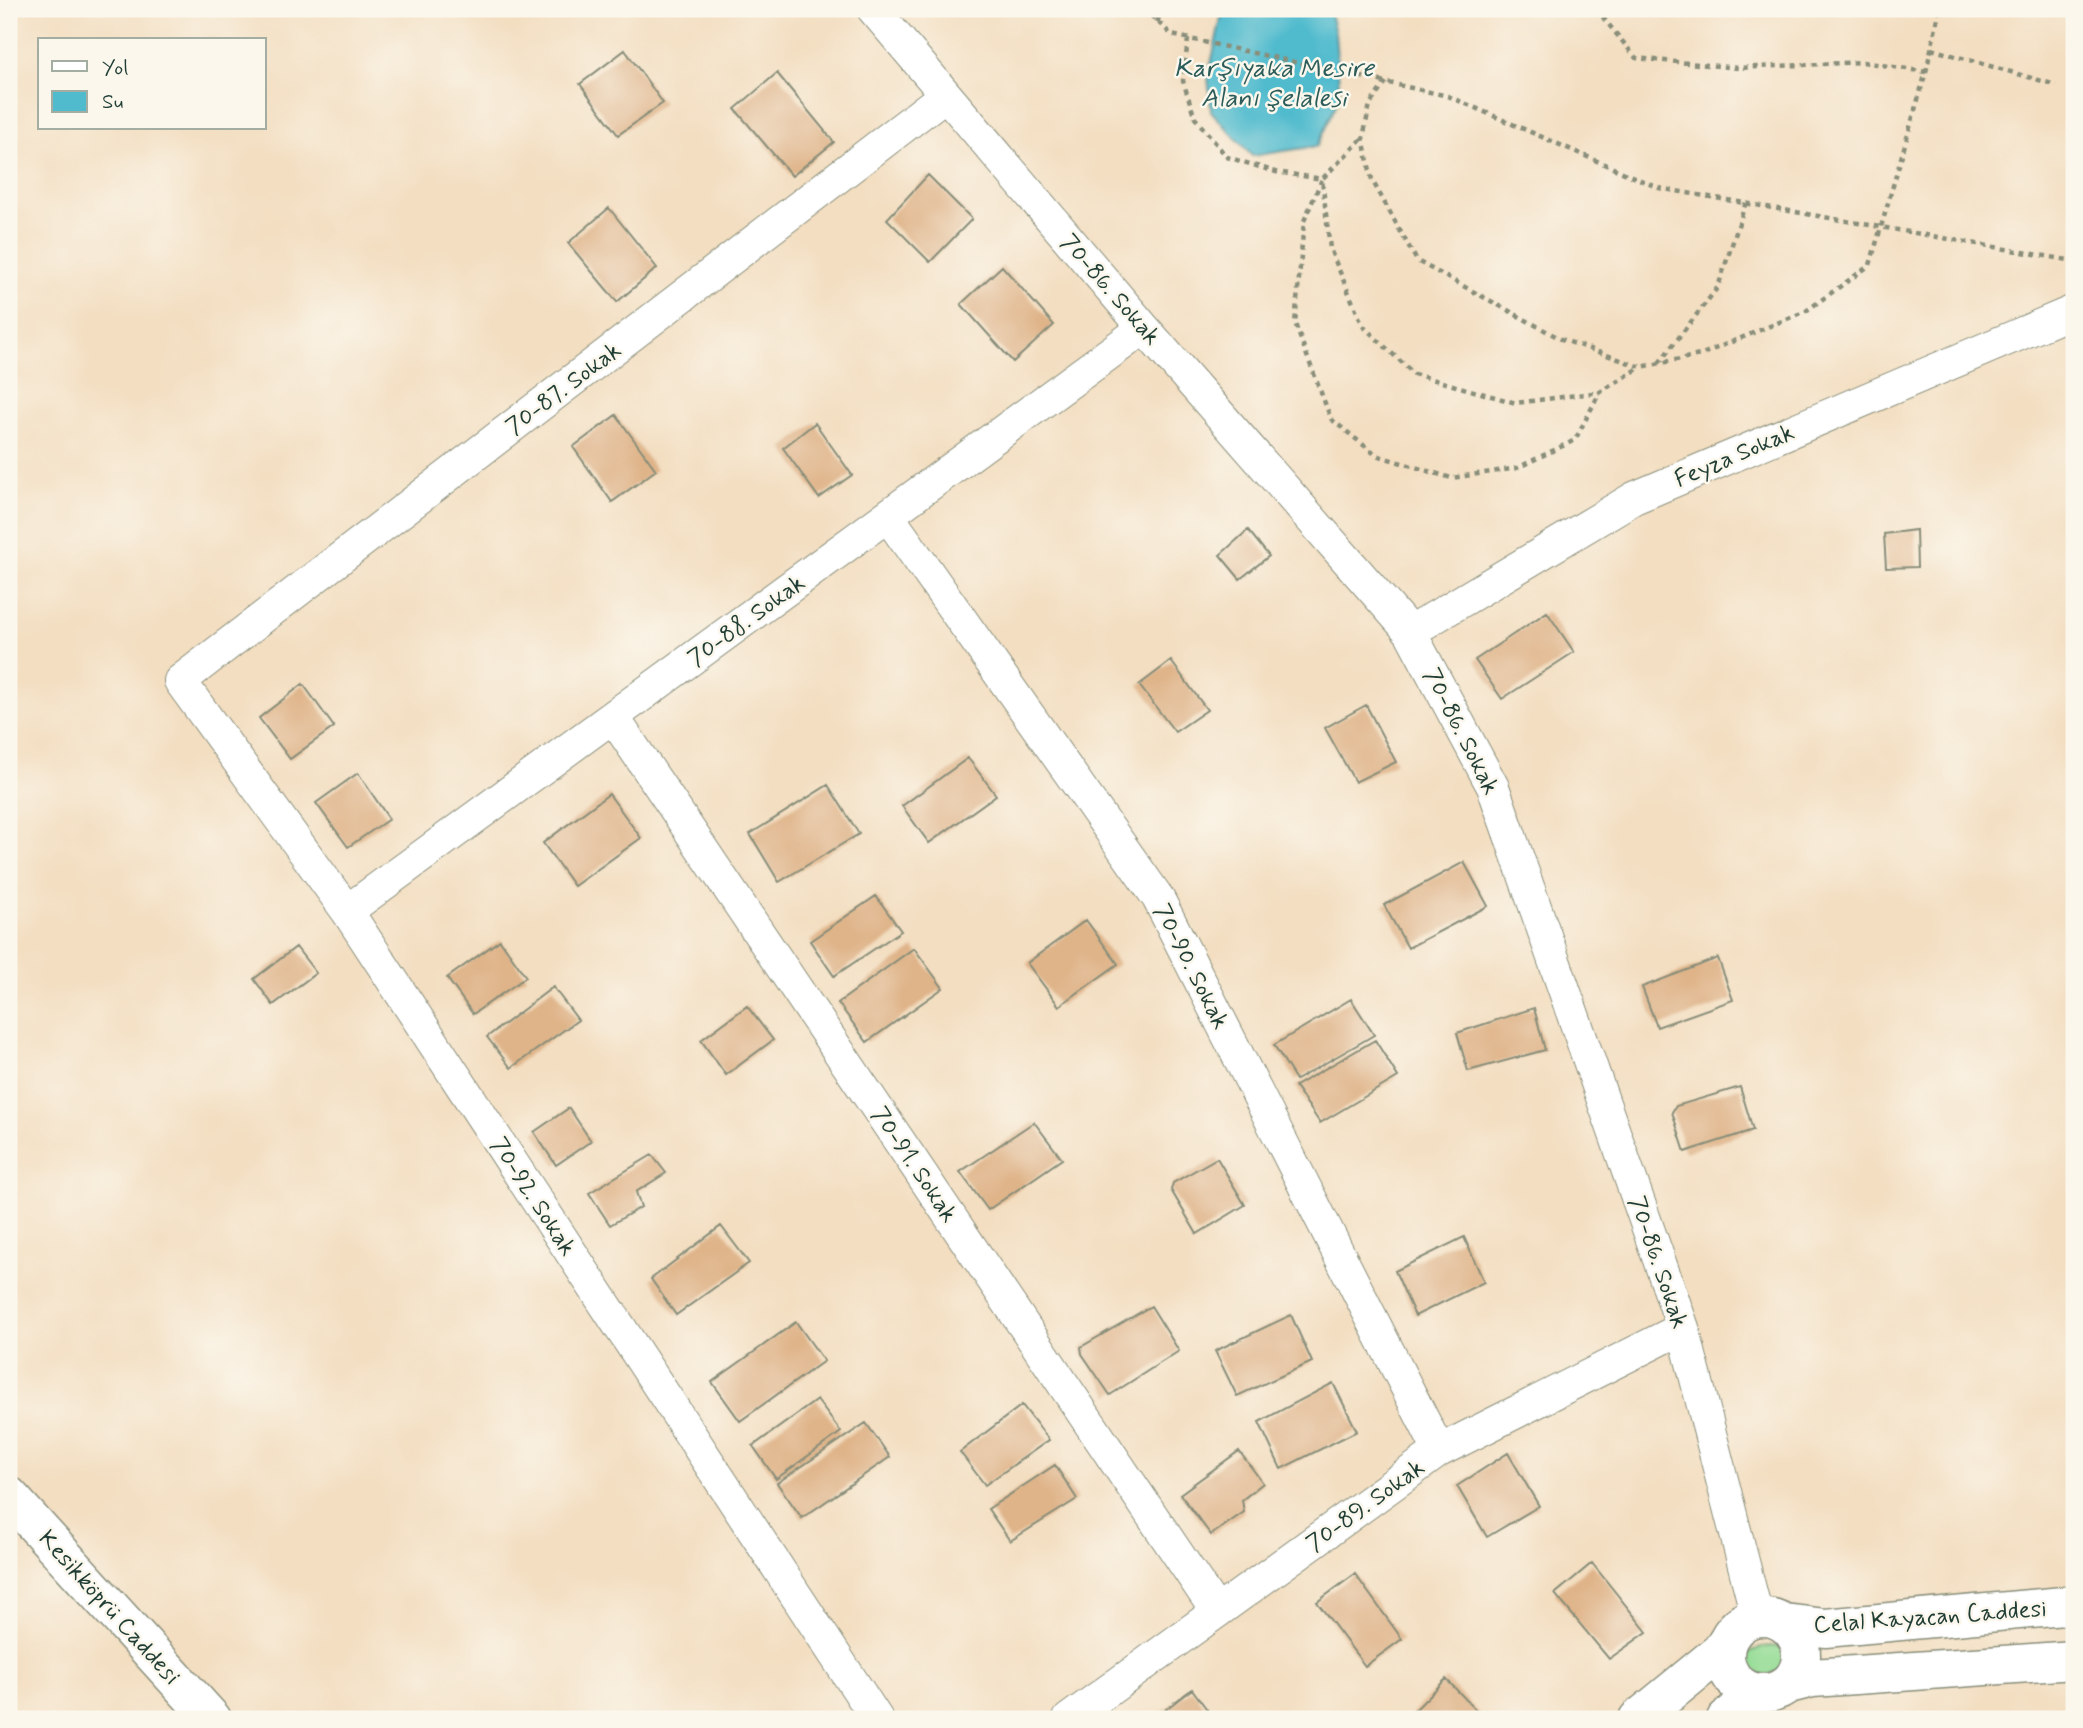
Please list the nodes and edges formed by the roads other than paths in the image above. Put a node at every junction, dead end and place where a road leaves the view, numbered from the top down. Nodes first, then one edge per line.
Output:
1 (873, 9) edge
2 (945, 95) junction
3 (2074, 311) edge
4 (1144, 328) junction
5 (888, 516) junction
6 (1410, 632) junction
7 (180, 681) joint
8 (613, 717) junction
9 (347, 911) junction
10 (1683, 1328) junction
11 (1439, 1451) junction
12 (9, 1496) edge
13 (2074, 1605) edge
14 (1217, 1612) junction
15 (1771, 1620) junction
16 (1727, 1641) junction
17 (2074, 1660) edge
18 (1774, 1689) junction
19 (212, 1719) edge
20 (877, 1719) edge
21 (1069, 1719) edge
22 (1639, 1719) edge
23 (1726, 1719) edge

1 - 2 street, 70-86. Sokak
2 - 4 street, 70-86. Sokak
2 - 7 street, 70-87. Sokak
3 - 6 street, Feyza Sokak
4 - 5 street, 70-88. Sokak
4 - 6 street, 70-86. Sokak
5 - 8 street, 70-88. Sokak
5 - 11 street, 70-90. Sokak
6 - 10 street, 70-86. Sokak
7 - 9 street, 70-92. Sokak
8 - 9 street, 70-88. Sokak
8 - 14 street, 70-91. Sokak
9 - 20 street, 70-92. Sokak
10 - 11 street, 70-89. Sokak
10 - 15 street, 70-86. Sokak
11 - 14 street, 70-89. Sokak
12 - 19 street, Kesikköprü Caddesi
13 - 15 street, Celal Kayacan Caddesi
14 - 21 street, 70-89. Sokak
15 - 16 street
15 - 18 street
16 - 18 street
16 - 22 street
17 - 18 street
18 - 23 street

